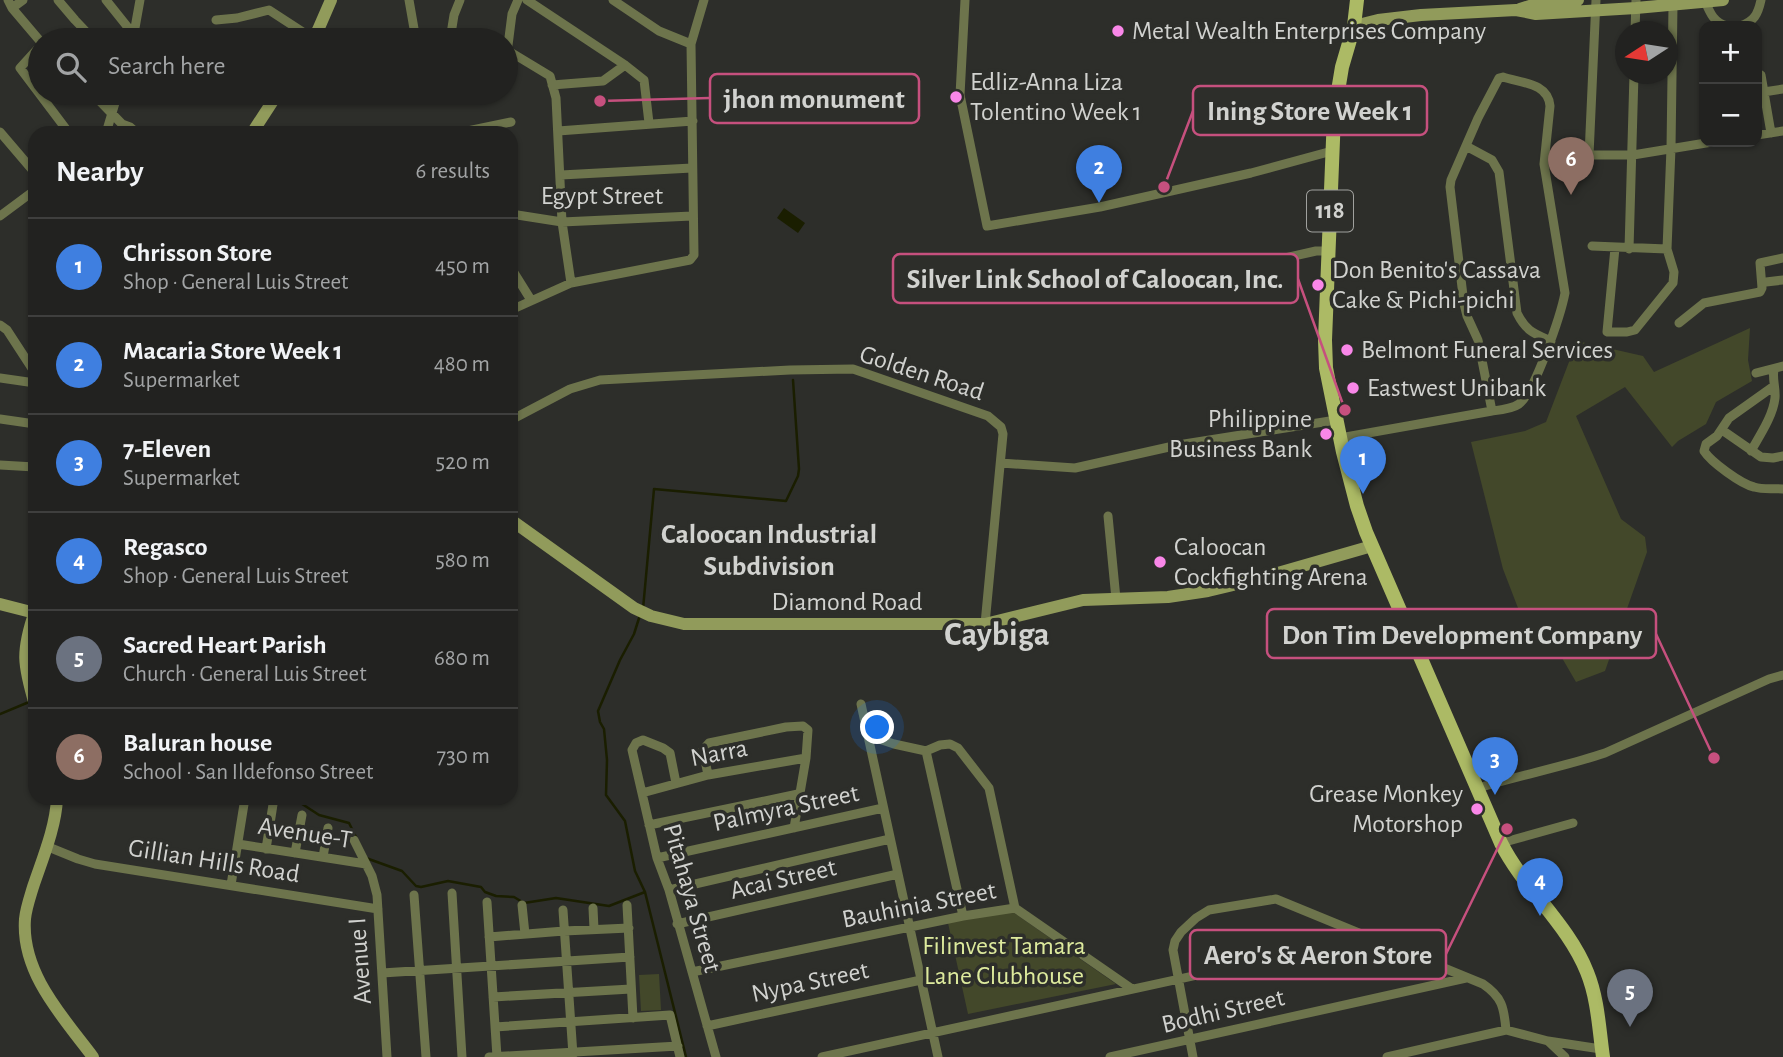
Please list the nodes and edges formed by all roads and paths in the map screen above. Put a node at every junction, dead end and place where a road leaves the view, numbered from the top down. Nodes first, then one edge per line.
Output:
1 (23, 0) edge
2 (58, 0) edge
3 (106, 0) edge
4 (140, 0) edge
5 (331, 0) edge
6 (409, 0) edge
7 (460, 0) edge
8 (518, 0) edge
9 (527, 0) edge
10 (613, 0) edge
11 (704, 0) edge
12 (965, 0) edge
13 (1357, 0) edge
14 (1578, 0) edge
15 (1723, 0) edge
16 (1761, 0) edge
17 (1705, 1) edge
18 (10, 4) edge
19 (1636, 4) edge
20 (1596, 5) edge
21 (1673, 5) junction
22 (1516, 10) junction
23 (216, 20) dead end
24 (1716, 21) edge
25 (1750, 21) edge
26 (1354, 26) junction
27 (28, 28) edge
28 (83, 28) edge
29 (126, 28) edge
30 (135, 28) edge
31 (294, 28) edge
32 (319, 28) edge
33 (414, 28) edge
34 (452, 28) edge
35 (510, 28) edge
36 (691, 44) junction
37 (518, 57) edge
38 (28, 58) edge
39 (625, 65) junction
40 (28, 79) edge
41 (1634, 84) edge
42 (552, 85) junction
43 (1783, 89) edge
44 (1762, 93) edge
45 (1762, 97) edge
46 (48, 105) edge
47 (104, 105) edge
48 (115, 105) edge
49 (270, 105) edge
50 (113, 114) junction
51 (693, 121) junction
52 (511, 122) dead end
53 (649, 124) junction
54 (64, 126) edge
55 (109, 126) edge
56 (122, 126) edge
57 (257, 126) edge
58 (492, 126) edge
59 (558, 131) junction
60 (1783, 131) edge
61 (0, 132) edge
62 (1771, 133) junction
63 (1762, 134) edge
64 (1699, 144) edge
65 (1466, 146) junction
66 (1671, 148) junction
67 (1332, 151) junction
68 (1569, 155) dead end
69 (1589, 155) junction
70 (1633, 155) junction
71 (28, 165) edge
72 (692, 168) junction
73 (561, 176) junction
74 (28, 195) edge
75 (518, 215) edge
76 (0, 216) edge
77 (692, 216) junction
78 (562, 222) junction
79 (1592, 246) dead end
80 (1615, 248) junction
81 (1629, 248) junction
82 (1667, 249) junction
83 (1328, 251) junction
84 (1783, 258) edge
85 (518, 279) edge
86 (1783, 280) edge
87 (1766, 282) dead end
88 (570, 283) junction
89 (1160, 286) dead end
90 (531, 300) junction
91 (518, 306) edge
92 (1679, 323) dead end
93 (0, 324) edge
94 (1551, 341) junction
95 (28, 363) edge
96 (1778, 368) edge
97 (1756, 373) dead end
98 (0, 378) edge
99 (28, 382) edge
100 (1774, 386) junction
101 (1493, 411) junction
102 (518, 415) edge
103 (0, 419) edge
104 (1336, 420) junction
105 (28, 423) edge
106 (1722, 430) junction
107 (1340, 438) junction
108 (1751, 451) junction
109 (1783, 457) edge
110 (1002, 463) junction
111 (0, 466) edge
112 (28, 467) edge
113 (1783, 489) edge
114 (1108, 516) dead end
115 (518, 525) edge
116 (1373, 546) junction
117 (1116, 599) junction
118 (0, 604) edge
119 (28, 610) edge
120 (985, 624) junction
121 (28, 633) edge
122 (1783, 675) edge
123 (28, 681) edge
124 (860, 704) dead end
125 (867, 735) junction
126 (926, 751) junction
127 (806, 758) junction
128 (708, 775) junction
129 (676, 783) junction
130 (1478, 788) junction
131 (642, 793) junction
132 (798, 794) junction
133 (55, 805) edge
134 (244, 805) edge
135 (273, 805) edge
136 (883, 808) junction
137 (302, 815) dead end
138 (1573, 823) dead end
139 (649, 825) junction
140 (328, 828) dead end
141 (794, 828) junction
142 (890, 839) junction
143 (354, 840) dead end
144 (1501, 843) junction
145 (238, 844) junction
146 (46, 846) junction
147 (266, 849) junction
148 (295, 853) junction
149 (323, 857) junction
150 (657, 858) junction
151 (366, 864) junction
152 (898, 874) junction
153 (231, 885) junction
154 (669, 890) junction
155 (452, 893) dead end
156 (414, 895) dead end
157 (487, 902) dead end
158 (522, 905) dead end
159 (627, 905) dead end
160 (593, 908) dead end
161 (1015, 908) junction
162 (378, 909) junction
163 (563, 910) dead end
164 (963, 916) junction
165 (677, 924) junction
166 (629, 928) junction
167 (909, 928) junction
168 (594, 929) junction
169 (564, 931) junction
170 (525, 934) junction
171 (489, 937) junction
172 (1367, 938) junction
173 (630, 957) junction
174 (566, 961) junction
175 (491, 966) junction
176 (456, 968) junction
177 (420, 971) junction
178 (692, 972) junction
179 (382, 973) junction
180 (1467, 978) junction
181 (1178, 979) junction
182 (921, 980) junction
183 (631, 989) junction
184 (1132, 989) junction
185 (568, 992) junction
186 (493, 998) junction
187 (633, 1018) junction
188 (570, 1022) junction
189 (707, 1026) junction
190 (495, 1027) junction
191 (1506, 1030) junction
192 (933, 1033) junction
193 (1190, 1040) junction
194 (1548, 1041) junction
195 (678, 1046) junction
196 (1602, 1053) edge
197 (573, 1055) edge
198 (93, 1057) edge
199 (387, 1057) edge
200 (426, 1057) edge
201 (462, 1057) edge
202 (489, 1057) edge
203 (496, 1057) edge
204 (681, 1057) edge
205 (716, 1057) edge
206 (822, 1057) edge
207 (938, 1057) edge
208 (1110, 1057) edge
209 (1193, 1057) edge
210 (1387, 1057) edge
211 (1564, 1057) edge

1 - 18 street
2 - 28 street
3 - 29 street
4 - 30 street
5 - 32 main road
6 - 33 street
7 - 34 street
8 - 35 street
9 - 39 street
10 - 36 street
11 - 36 street
12 - 67 street
13 - 26 main road, 118
14 - 22 main road
15 - 17 main road
16 - 25 street
17 - 21 main road
17 - 24 street
18 - 27 street
19 - 20 main road
19 - 21 main road
20 - 22 main road
20 - 69 street
21 - 66 street
22 - 26 main road
23 - 31 street
26 - 67 main road, 118
36 - 51 street
37 - 42 street
38 - 40 street
39 - 42 street
39 - 53 street
41 - 70 street
42 - 59 street
43 - 44 street
45 - 62 street
46 - 54 street
47 - 50 street
48 - 50 street
49 - 57 main road
50 - 55 street
50 - 56 street
51 - 53 street
51 - 72 street
52 - 58 street
53 - 59 street
59 - 73 street
60 - 62 street
61 - 71 street
62 - 63 street
64 - 66 street
65 - 94 street
65 - 94 street
65 - 101 street
66 - 70 street
66 - 82 street
67 - 83 main road, 118
68 - 69 street
69 - 70 street
70 - 81 street
72 - 73 street
72 - 77 street
73 - 78 street
74 - 76 street
75 - 78 street, Egypt Street
77 - 78 street, Egypt Street
77 - 88 street
78 - 88 street
79 - 80 street
80 - 81 street
80 - 82 street
81 - 82 street
83 - 89 street
83 - 104 main road, 118
84 - 92 street
85 - 90 street
86 - 87 street
88 - 90 street
90 - 91 street
93 - 95 street
94 - 101 street
96 - 97 street
96 - 100 street
98 - 99 street
100 - 106 street
100 - 108 street
101 - 107 street
102 - 110 street, Golden Road
103 - 105 street
104 - 107 main road, 118
104 - 110 street
106 - 108 street
106 - 113 street
107 - 116 main road, 118
108 - 109 street
110 - 120 street, Golden Road
111 - 112 street
114 - 117 street
115 - 120 main road, Diamond Road
116 - 117 main road, Diamond Road
116 - 130 main road, 118
117 - 120 main road, Diamond Road
118 - 119 main road
121 - 123 main road
122 - 130 street
124 - 125 street
125 - 126 street
125 - 136 street
126 - 161 street
126 - 164 street
127 - 128 street, Narra
127 - 128 street
127 - 132 street
128 - 129 street, Narra
129 - 131 street, Narra
129 - 131 street, Pitahaya Street
130 - 144 main road, 118
131 - 139 street, Pitahaya Street
132 - 139 street
132 - 141 street
133 - 146 main road
134 - 145 street
135 - 147 street
136 - 141 street, Palmyra Street
136 - 142 street
137 - 148 street
138 - 144 street
139 - 150 street, Pitahaya Street
140 - 149 street
141 - 150 street, Palmyra Street
142 - 152 street
142 - 154 street
143 - 151 street, Avenue I
144 - 196 main road, 118
145 - 147 street, Avenue-T
145 - 153 street
146 - 153 street, Gillian Hills Road
146 - 198 main road
147 - 148 street, Avenue-T
148 - 149 street, Avenue-T
149 - 151 street, Avenue-T
150 - 154 street, Pitahaya Street
151 - 162 street, Avenue I
152 - 165 street, Acai Street
152 - 167 street
153 - 162 street, Gillian Hills Road
154 - 165 street, Pitahaya Street
155 - 176 street
156 - 177 street
157 - 171 street
158 - 170 street
159 - 166 street
160 - 168 street
161 - 164 street, Bauhinia Street
161 - 184 street, Bauhinia Street
162 - 179 street, Avenue I
163 - 169 street
164 - 167 street, Bauhinia Street
165 - 178 street, Pitahaya Street
166 - 168 street
166 - 173 street
167 - 178 street, Bauhinia Street
167 - 182 street
168 - 169 street
169 - 170 street
169 - 174 street
170 - 171 street
171 - 175 street
172 - 180 street
172 - 181 street
172 - 181 street
173 - 174 street
173 - 183 street
174 - 175 street
174 - 185 street
175 - 176 street
175 - 186 street
176 - 177 street
176 - 201 street
177 - 179 street
177 - 200 street
178 - 189 street, Pitahaya Street
179 - 199 street, Avenue I
180 - 191 street
180 - 193 street, Bodhi Street
181 - 184 street
181 - 193 street
182 - 189 street, Nypa Street
182 - 192 street
183 - 185 street
183 - 187 street
184 - 192 street
185 - 186 street
185 - 188 street
186 - 190 street
187 - 188 street
187 - 195 street
188 - 190 street
188 - 197 street
189 - 205 street, Pitahaya Street
190 - 203 street
191 - 194 street
191 - 210 street
192 - 206 street
192 - 207 street
193 - 208 street, Bodhi Street
193 - 209 street
194 - 196 street
194 - 211 street
195 - 197 street
195 - 204 street
197 - 203 street
202 - 203 street

